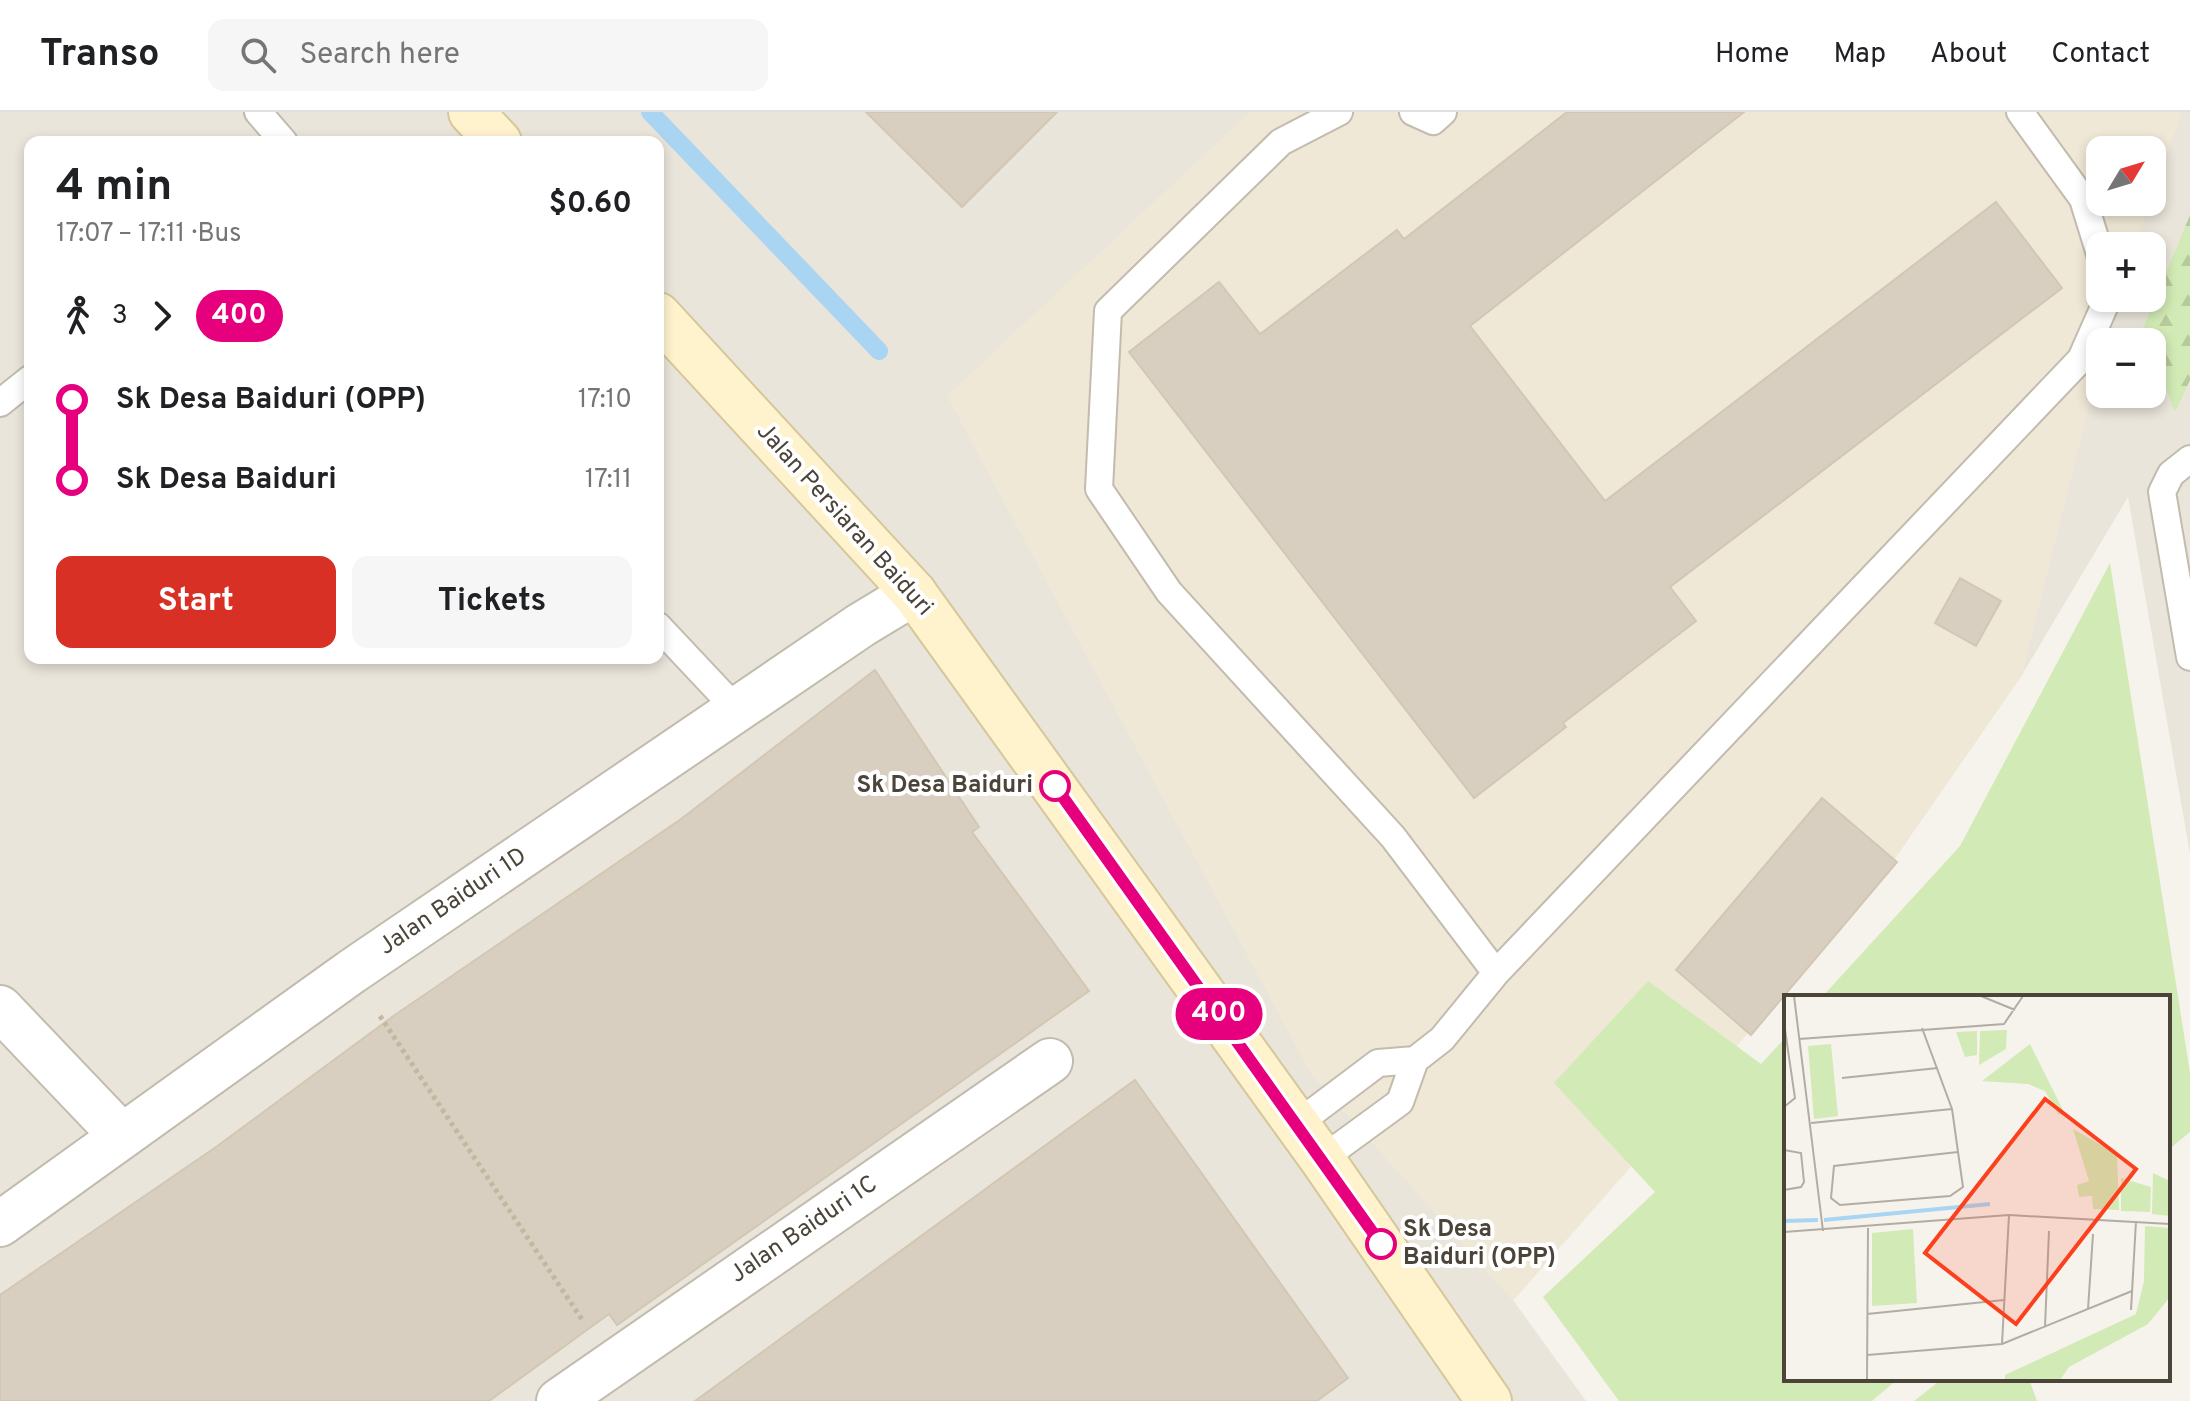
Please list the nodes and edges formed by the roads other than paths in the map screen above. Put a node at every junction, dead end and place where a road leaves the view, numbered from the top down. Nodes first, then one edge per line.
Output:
1 (258, 112) edge
2 (471, 112) edge
3 (1339, 112) edge
4 (1413, 112) edge
5 (1443, 112) edge
6 (2020, 112) edge
7 (279, 136) edge
8 (493, 136) edge
9 (2093, 232) edge
10 (2102, 312) edge
11 (664, 322) edge
12 (24, 384) edge
13 (0, 403) edge
14 (2190, 459) edge
15 (914, 593) junction
16 (664, 632) edge
17 (2190, 657) edge
18 (736, 709) junction
19 (1496, 973) junction
20 (0, 1008) edge
21 (1415, 1060) junction
22 (1050, 1061) dead end
23 (1297, 1124) junction
24 (121, 1135) junction
25 (1322, 1159) junction
26 (0, 1224) edge
27 (559, 1401) edge
28 (1489, 1401) edge

1 - 7 lane
2 - 8 street
3 - 19 lane
4 - 5 lane
6 - 9 lane
10 - 19 lane
11 - 15 street, Jalan Persiaran Baiduri
12 - 13 lane
14 - 17 lane
15 - 18 street, Jalan Baiduri 1D
15 - 23 street, Jalan Persiaran Baiduri
16 - 18 lane
18 - 24 street, Jalan Baiduri 1D
19 - 21 lane
20 - 24 street
21 - 23 lane
21 - 25 lane
22 - 27 street, Jalan Baiduri 1C
23 - 25 street, Jalan Persiaran Baiduri
24 - 26 street, Jalan Baiduri 1D
25 - 28 street, Jalan Persiaran Baiduri

